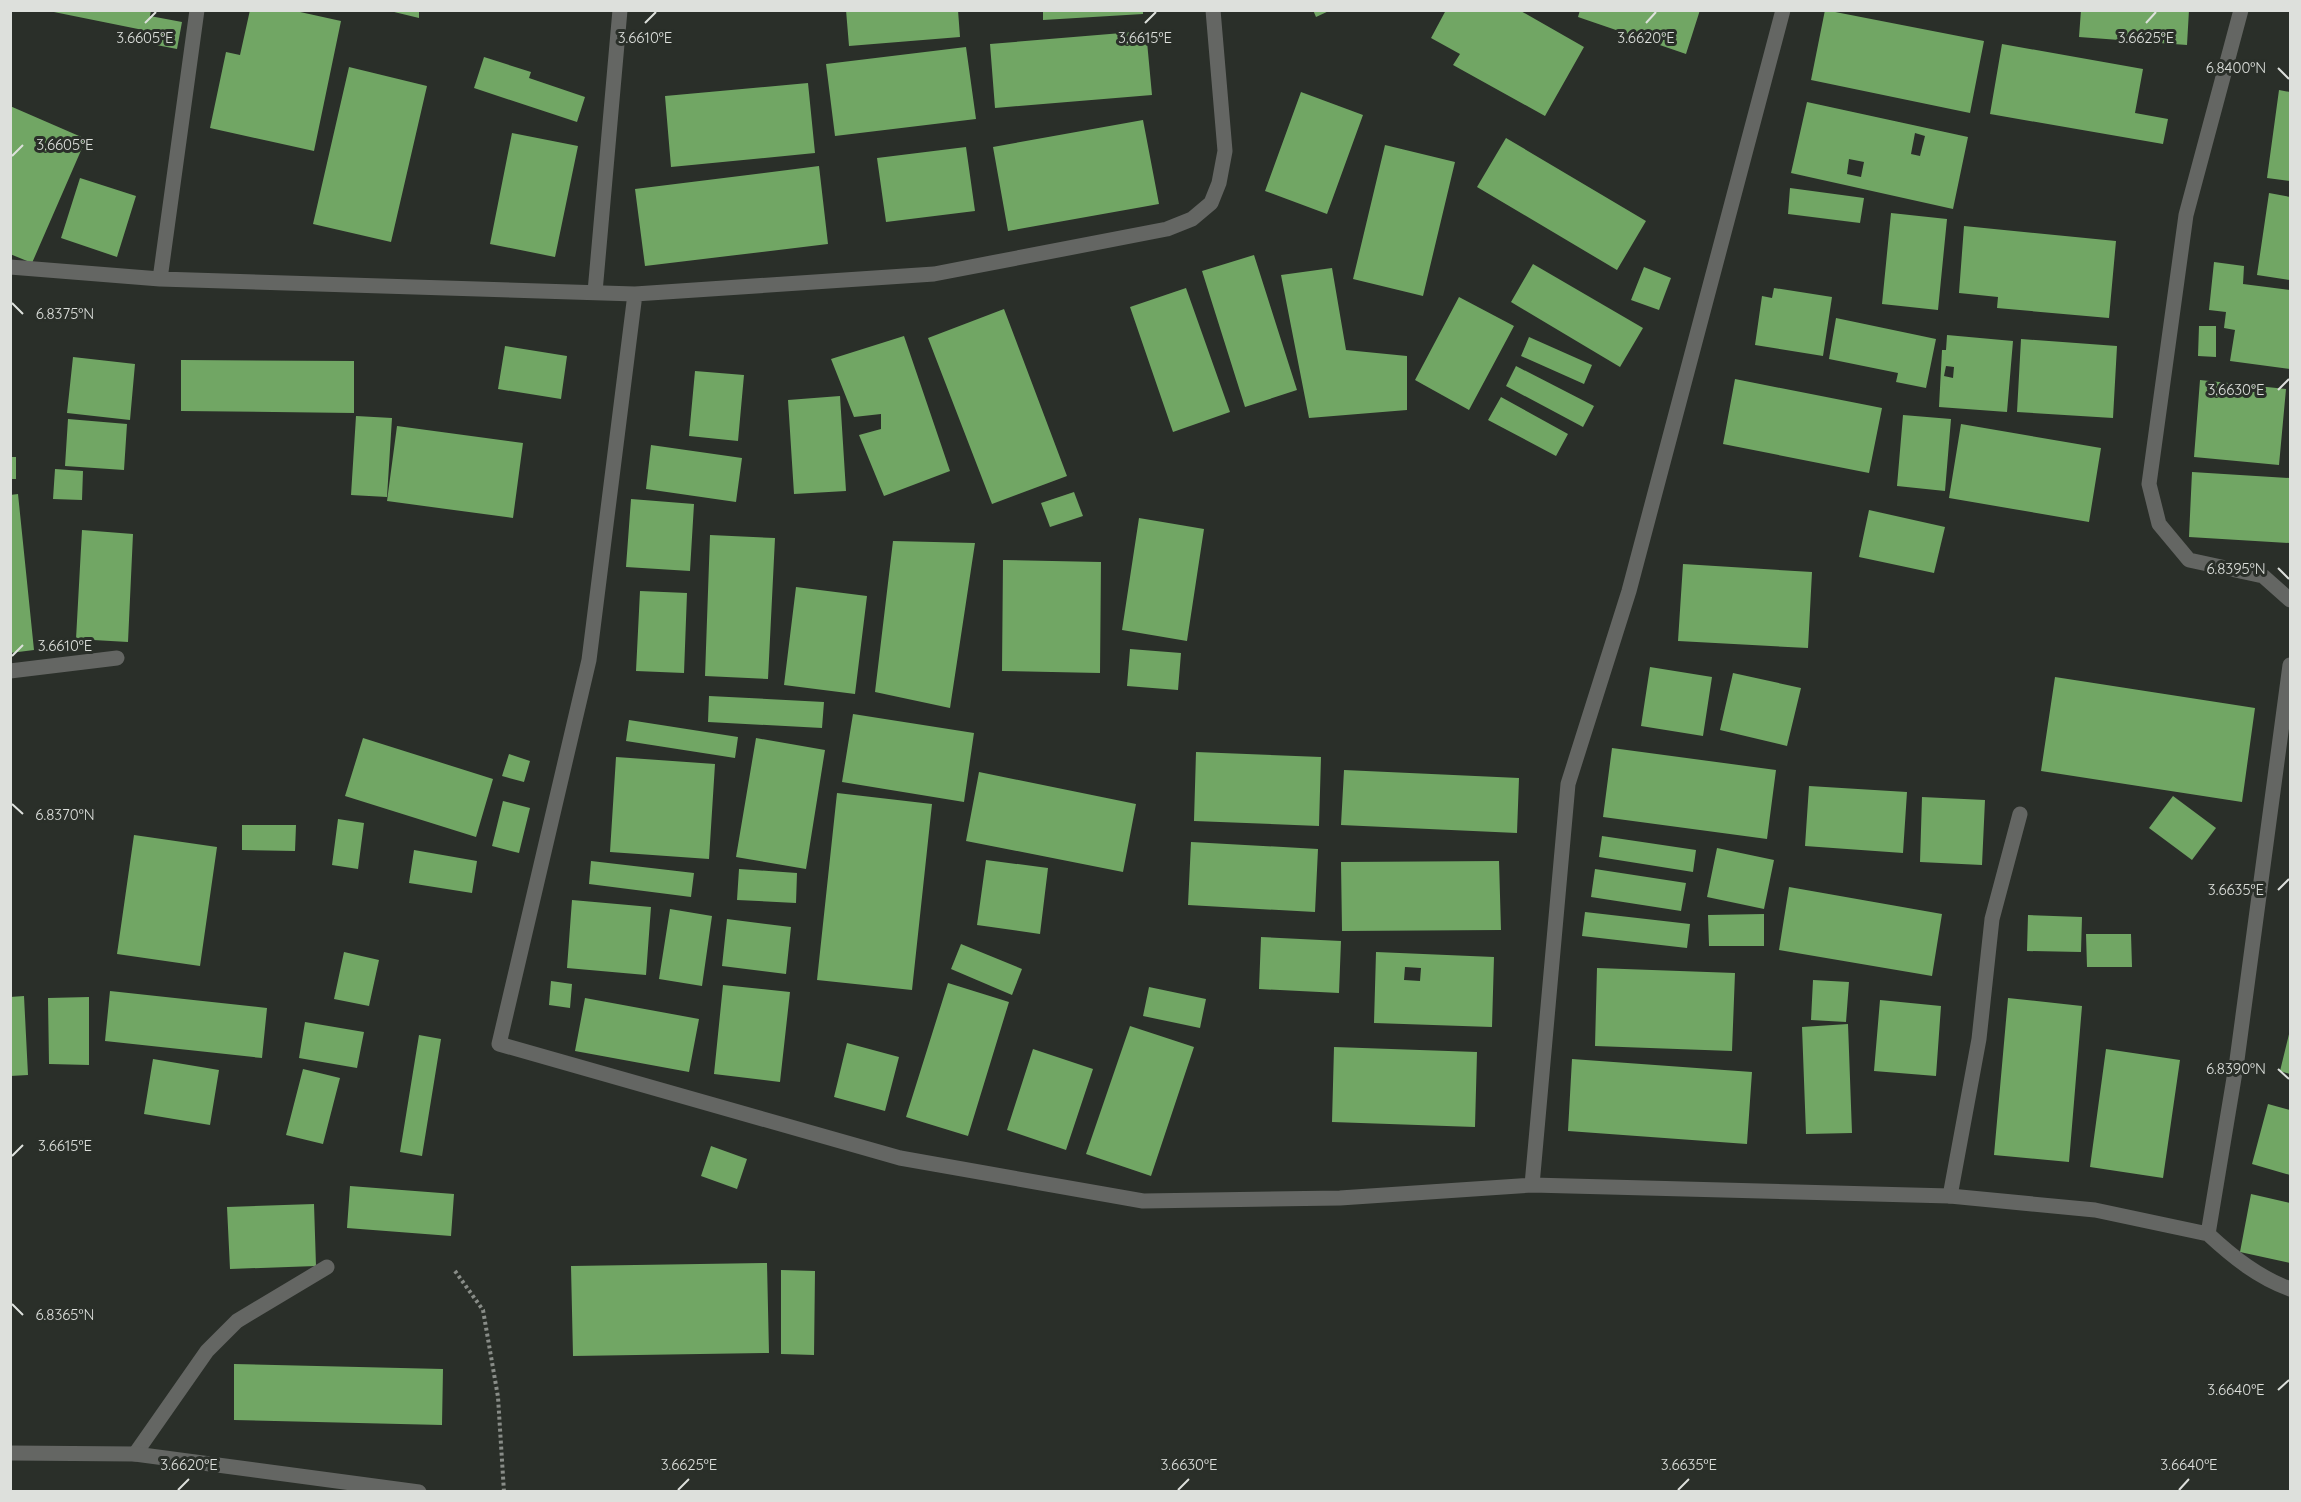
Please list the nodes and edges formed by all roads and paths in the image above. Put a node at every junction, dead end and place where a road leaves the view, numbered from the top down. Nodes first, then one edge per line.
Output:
1 (197, 10) edge
2 (620, 10) edge
3 (1213, 10) edge
4 (1784, 10) edge
5 (2241, 10) edge
6 (10, 267) edge
7 (160, 279) junction
8 (595, 292) junction
9 (635, 294) junction
10 (2290, 600) edge
11 (117, 658) dead end
12 (2290, 664) edge
13 (10, 671) edge
14 (2019, 814) dead end
15 (1532, 1185) junction
16 (1950, 1196) junction
17 (2208, 1234) junction
18 (327, 1268) dead end
19 (455, 1271) dead end
20 (2290, 1289) edge
21 (10, 1453) edge
22 (135, 1454) junction
23 (419, 1491) edge
24 (504, 1491) edge

1 - 7 street
2 - 8 street
3 - 9 street
4 - 15 street
5 - 10 street
6 - 7 street
7 - 8 street
8 - 9 street
9 - 15 street
11 - 13 street
12 - 17 street
14 - 16 street
15 - 16 street
16 - 17 street
17 - 20 street
18 - 22 street
19 - 24 path
21 - 22 street
22 - 23 street

